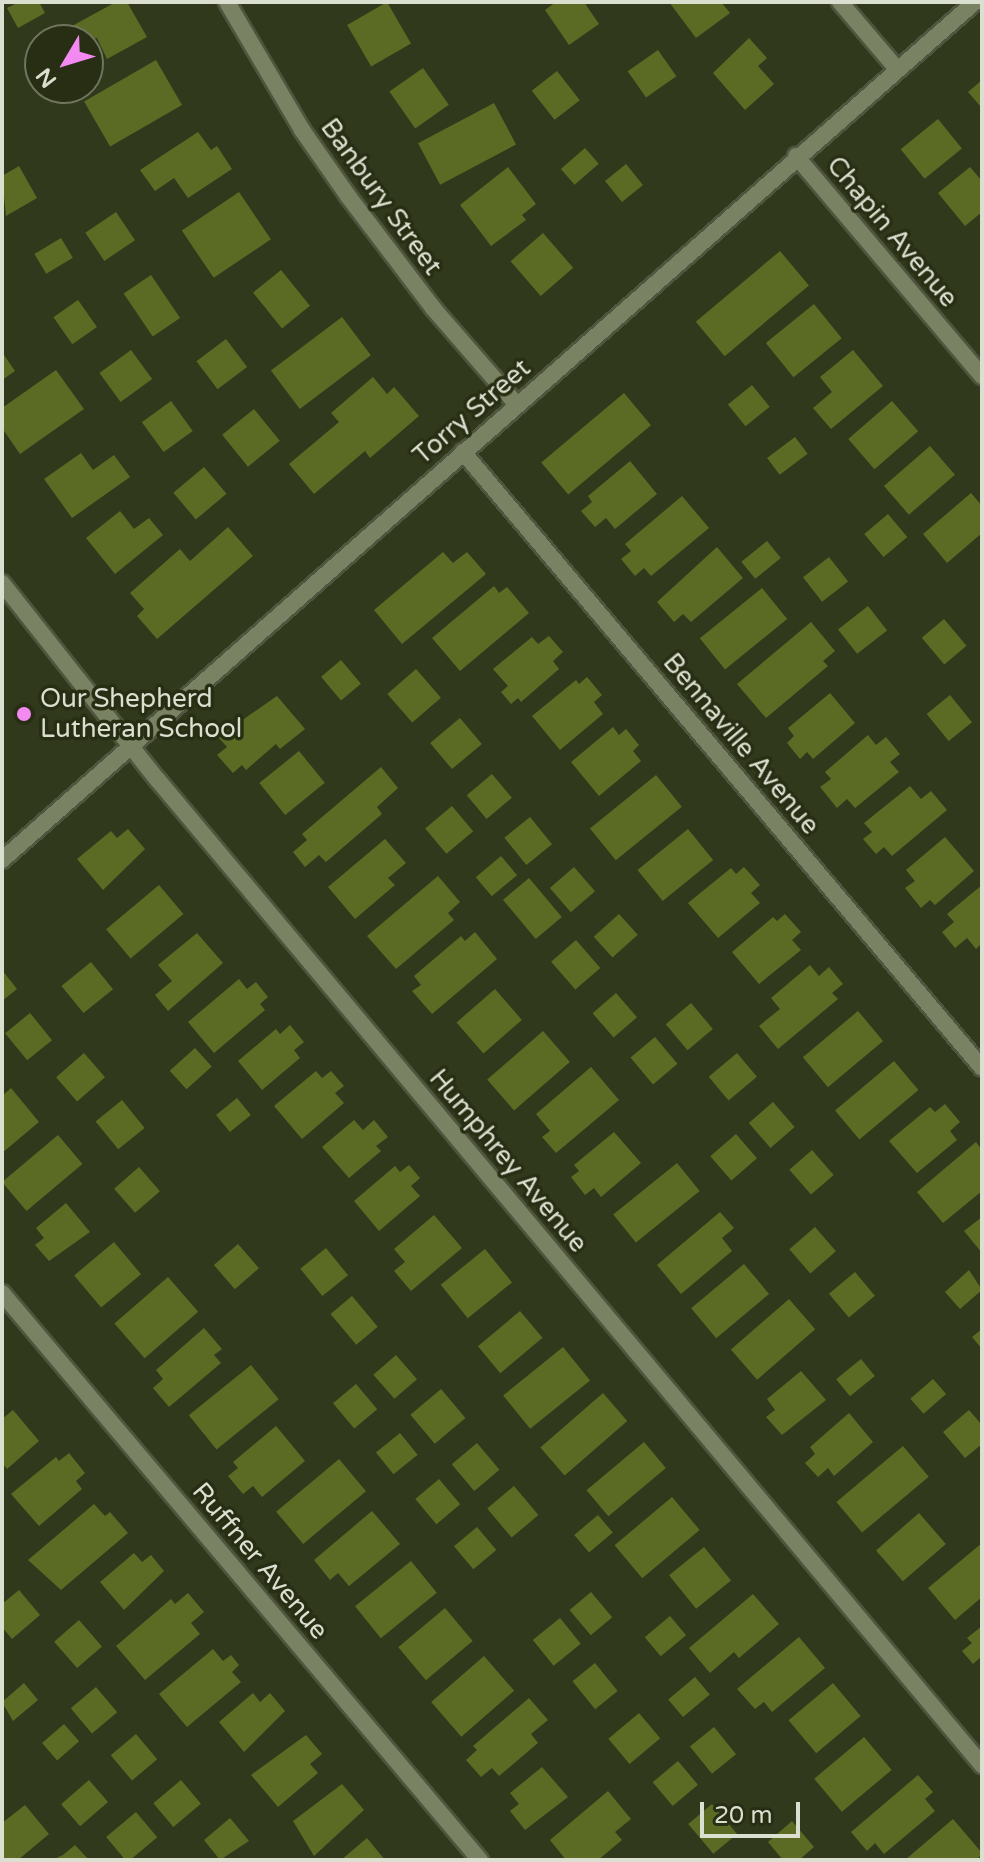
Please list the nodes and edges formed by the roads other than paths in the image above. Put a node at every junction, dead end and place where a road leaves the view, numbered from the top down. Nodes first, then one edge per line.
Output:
1 (227, 2) edge
2 (840, 2) edge
3 (975, 2) edge
4 (897, 69) junction
5 (796, 156) junction
6 (982, 376) edge
7 (517, 405) junction
8 (463, 452) junction
9 (2, 583) edge
10 (131, 744) junction
11 (2, 860) edge
12 (982, 1068) edge
13 (2, 1293) edge
14 (982, 1765) edge
15 (480, 1860) edge

1 - 7 street, Banbury Street
2 - 4 street
3 - 4 street, Torry Street
4 - 5 street, Torry Street
5 - 6 street, Chapin Avenue
5 - 7 street, Torry Street
7 - 8 street, Torry Street
8 - 10 street, Torry Street
8 - 12 street, Bennaville Avenue
9 - 10 street, Humphrey Avenue
10 - 11 street, Torry Street
10 - 14 street, Humphrey Avenue
13 - 15 street, Ruffner Avenue

